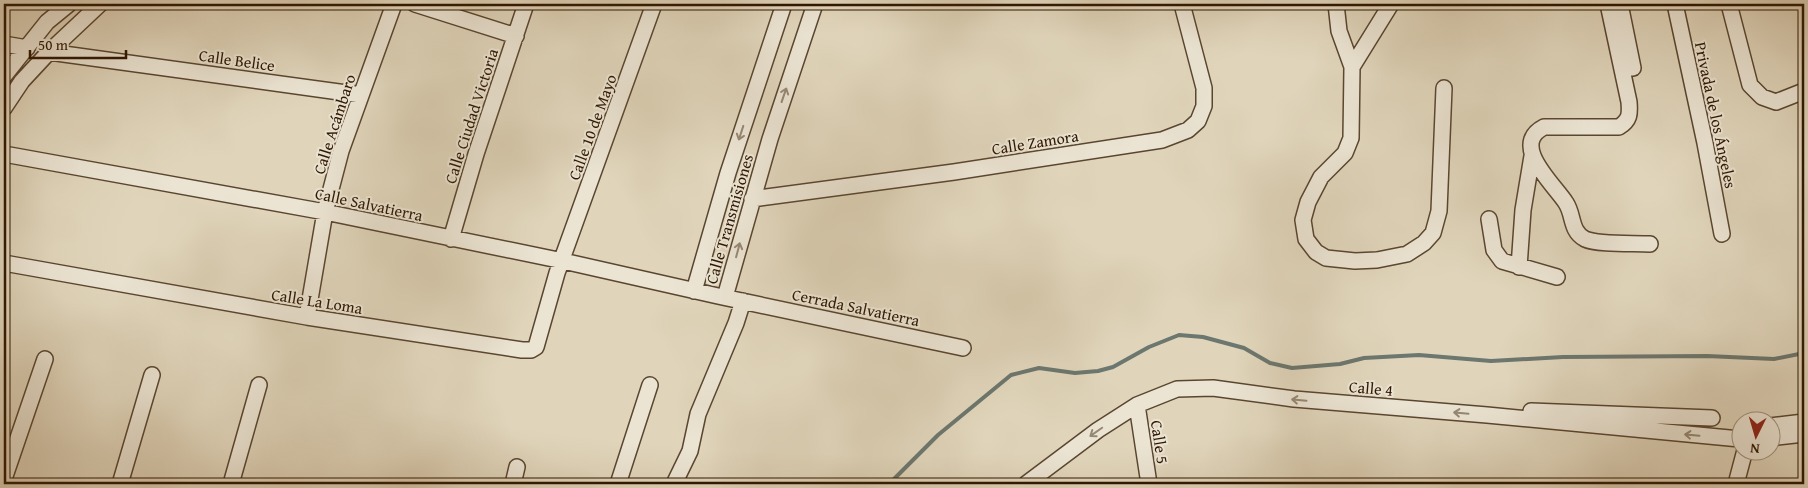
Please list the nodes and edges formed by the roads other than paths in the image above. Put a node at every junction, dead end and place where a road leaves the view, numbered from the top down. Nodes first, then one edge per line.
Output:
1 (69, 4) edge
2 (100, 4) edge
3 (394, 4) edge
4 (414, 4) edge
5 (526, 4) edge
6 (654, 4) edge
7 (784, 4) edge
8 (815, 4) edge
9 (1182, 4) edge
10 (1336, 4) edge
11 (1391, 4) edge
12 (1608, 4) edge
13 (1620, 4) edge
14 (1674, 4) edge
15 (1730, 4) edge
16 (516, 36) junction
17 (4, 44) edge
18 (27, 48) junction
19 (49, 52) junction
20 (1352, 67) junction
21 (1633, 68) dead end
22 (4, 76) edge
23 (1444, 88) dead end
24 (1804, 91) edge
25 (361, 95) junction
26 (4, 108) edge
27 (4, 154) edge
28 (1532, 156) junction
29 (752, 199) junction
30 (325, 212) junction
31 (1489, 219) dead end
32 (1722, 234) dead end
33 (451, 239) junction
34 (1650, 244) dead end
35 (563, 261) junction
36 (4, 263) edge
37 (1519, 266) junction
38 (1557, 277) dead end
39 (694, 291) junction
40 (725, 298) junction
41 (743, 301) junction
42 (307, 317) junction
43 (963, 348) dead end
44 (45, 359) dead end
45 (152, 375) dead end
46 (260, 385) dead end
47 (650, 385) dead end
48 (1137, 405) junction
49 (1487, 415) junction
50 (1712, 418) dead end
51 (1804, 422) edge
52 (1780, 425) edge
53 (1804, 434) edge
54 (1780, 437) edge
55 (1730, 438) edge
56 (1742, 460) edge
57 (518, 467) dead end
58 (4, 479) edge
59 (120, 484) edge
60 (230, 484) edge
61 (513, 484) edge
62 (618, 484) edge
63 (674, 484) edge
64 (1026, 484) edge
65 (1149, 484) edge
66 (1736, 484) edge

1 - 18 street
2 - 19 street
3 - 25 street, Calle Acámbaro
4 - 16 street
5 - 16 street, Calle Ciudad Victoria
6 - 35 street, Calle 10 de Mayo
7 -> 39 street, Calle Transmisiones
29 -> 8 street, Calle Transmisiones
9 - 29 street, Calle Zamora
10 - 20 street
11 - 20 street
12 - 28 street
13 - 21 street
14 - 32 street, Privada de los Ángeles
15 - 24 street
16 - 33 street, Calle Ciudad Victoria
17 - 18 street
18 - 22 street
19 - 25 street, Calle Belice
19 - 26 street
20 - 23 street
25 - 30 street, Calle Acámbaro
27 - 30 street, Calle Salvatierra
28 - 34 street
28 - 37 street
40 -> 29 street, Calle Transmisiones
30 - 33 street, Calle Salvatierra
30 - 42 street, Calle Acámbaro
31 - 37 street
33 - 35 street, Calle Salvatierra
35 - 39 street, Calle Salvatierra
35 - 42 street, Calle La Loma
36 - 42 street, Calle La Loma
37 - 38 street
39 - 40 street, Calle Salvatierra
40 - 41 street, Calle Transmisiones
41 - 43 street, Cerrada Salvatierra
41 - 63 street
44 - 58 street
45 - 59 street
46 - 60 street
47 - 62 street
49 -> 48 street, Calle 4
48 -> 64 street, Calle 4
48 - 65 street, Calle 5
49 - 50 street
55 -> 49 street, Calle 4
51 - 52 street
53 - 54 street
56 - 66 street
57 - 61 street

